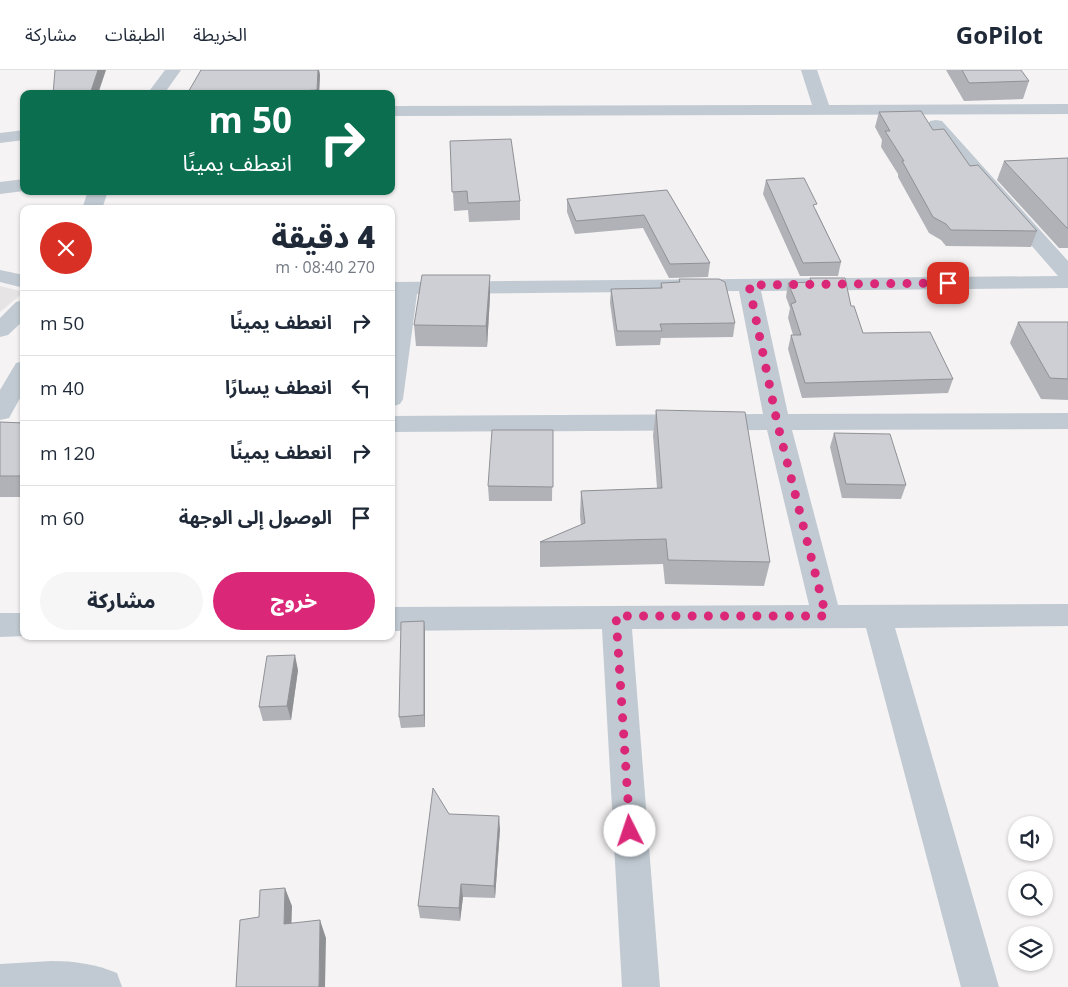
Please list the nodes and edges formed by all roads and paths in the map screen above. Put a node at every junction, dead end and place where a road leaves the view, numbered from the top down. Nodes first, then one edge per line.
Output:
1 (173, 70) edge
2 (809, 70) edge
3 (158, 90) edge
4 (922, 109) junction
5 (1068, 109) edge
6 (822, 110) junction
7 (395, 111) edge
8 (20, 136) edge
9 (0, 138) edge
10 (20, 186) edge
11 (0, 188) edge
12 (1068, 274) edge
13 (0, 276) edge
14 (20, 281) edge
15 (1068, 282) edge
16 (749, 285) junction
17 (399, 288) edge
18 (20, 311) edge
19 (0, 330) edge
20 (395, 344) edge
21 (20, 379) edge
22 (5, 421) edge
23 (1068, 421) edge
24 (777, 422) junction
25 (395, 424) edge
26 (877, 615) junction
27 (1068, 615) edge
28 (616, 616) junction
29 (826, 616) junction
30 (395, 620) edge
31 (0, 625) edge
32 (20, 625) edge
33 (0, 983) edge
34 (103, 987) edge
35 (641, 987) edge
36 (980, 987) edge

1 - 3 street
2 - 6 street
4 - 5 street
4 - 6 street
4 - 12 street
6 - 7 street
8 - 9 street
10 - 11 street
13 - 14 street
15 - 16 street
16 - 17 street
16 - 24 street
17 - 20 street
18 - 19 street
21 - 22 street
23 - 24 street
24 - 25 street
24 - 29 street
26 - 27 street
26 - 29 street
26 - 36 street
28 - 29 street
28 - 30 street
28 - 35 street
31 - 32 street
33 - 34 street

